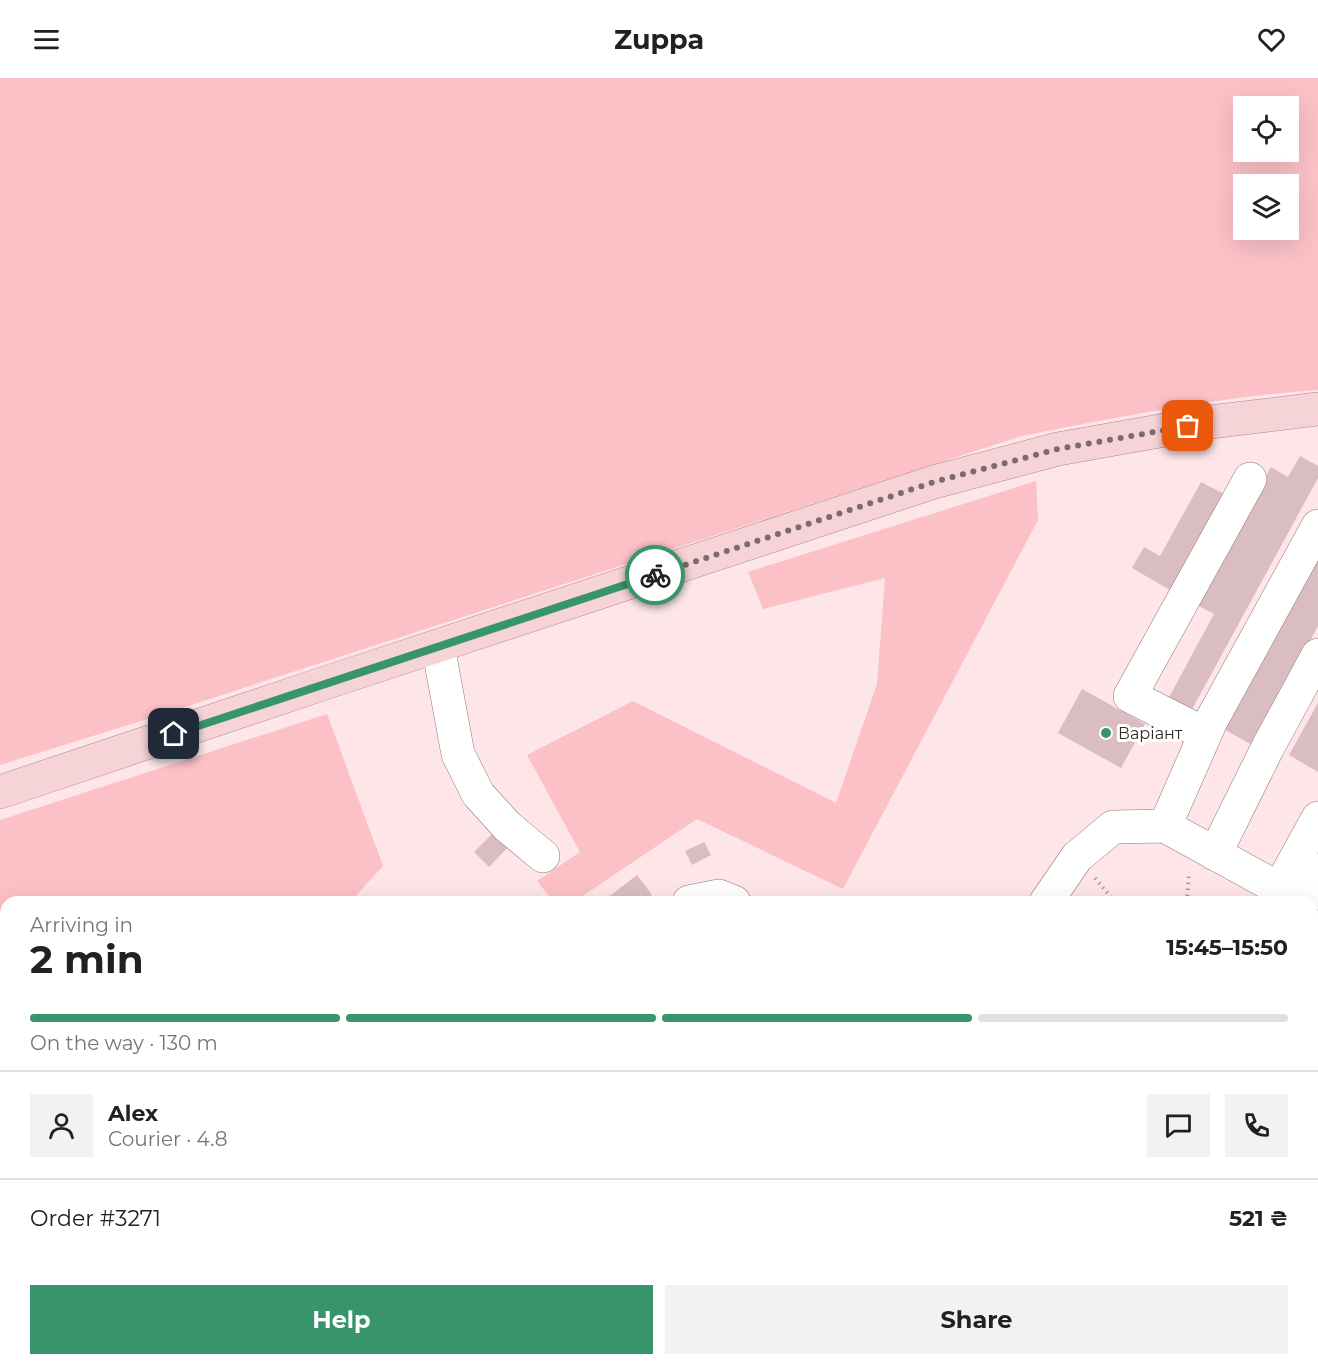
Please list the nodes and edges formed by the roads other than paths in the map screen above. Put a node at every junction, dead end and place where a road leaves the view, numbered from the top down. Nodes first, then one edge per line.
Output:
1 (1318, 409) edge
2 (1250, 479) dead end
3 (1318, 526) edge
4 (438, 646) junction
5 (1318, 655) edge
6 (1205, 734) junction
7 (0, 792) edge
8 (1318, 818) edge
9 (1165, 826) junction
10 (1215, 854) junction
11 (543, 856) dead end
12 (1318, 870) edge
13 (1050, 896) edge
14 (1294, 896) edge
15 (1304, 896) edge
16 (1305, 896) edge

1 - 4 main road
2 - 6 street
3 - 6 street
4 - 7 main road
4 - 11 street
5 - 10 street
6 - 9 street
8 - 15 street
9 - 10 street
9 - 13 street
10 - 14 street
12 - 16 street

